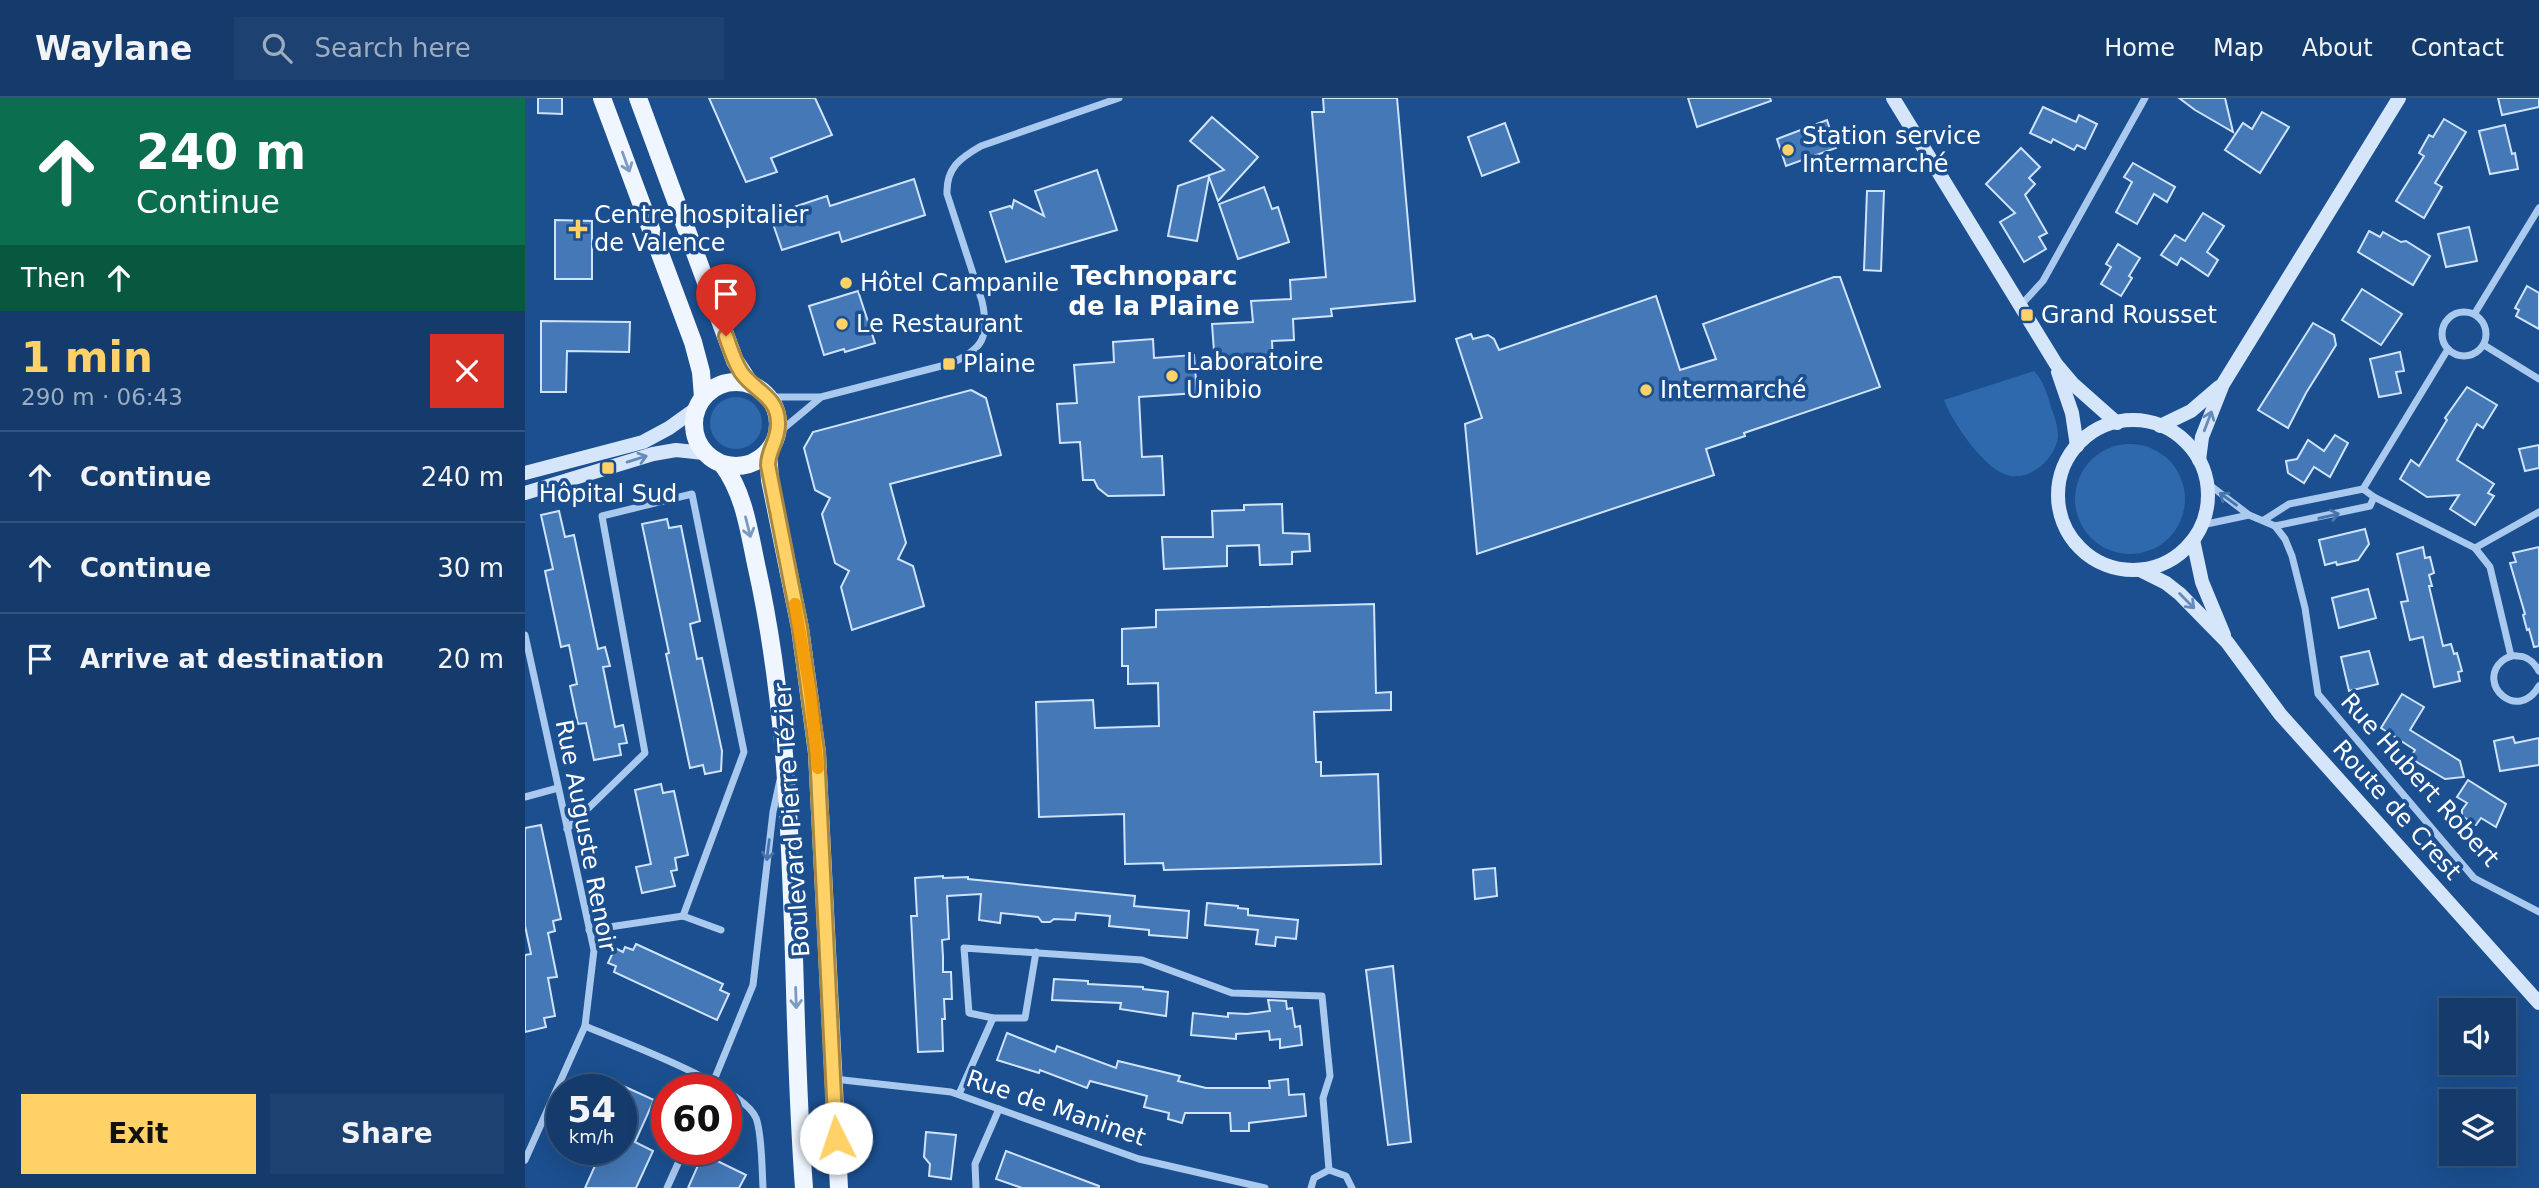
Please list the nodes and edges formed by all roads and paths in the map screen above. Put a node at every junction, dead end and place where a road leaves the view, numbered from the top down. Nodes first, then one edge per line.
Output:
1 (602, 98) edge
2 (638, 98) edge
3 (1119, 98) edge
4 (1893, 98) edge
5 (2145, 98) edge
6 (2399, 98) edge
7 (2539, 208) edge
8 (2021, 305) junction
9 (2475, 313) junction
10 (2484, 345) junction
11 (2448, 349) junction
12 (2056, 364) junction
13 (2539, 379) edge
14 (750, 384) junction
15 (2223, 384) junction
16 (768, 397) junction
17 (821, 397) junction
18 (700, 403) junction
19 (2117, 422) junction
20 (2160, 426) junction
21 (778, 433) junction
22 (2077, 446) junction
23 (768, 452) junction
24 (705, 453) junction
25 (2199, 460) junction
26 (723, 465) junction
27 (525, 473) edge
28 (2207, 483) junction
29 (2363, 489) junction
30 (525, 493) edge
31 (2374, 497) junction
32 (2539, 512) edge
33 (2249, 515) junction
34 (2264, 520) junction
35 (2202, 525) junction
36 (2275, 526) junction
37 (2193, 540) junction
38 (2475, 548) junction
39 (2140, 570) junction
40 (525, 635) edge
41 (2227, 642) junction
42 (2511, 656) junction
43 (2539, 671) edge
44 (2539, 686) edge
45 (784, 759) junction
46 (558, 788) junction
47 (525, 797) edge
48 (568, 829) junction
49 (2539, 912) edge
50 (683, 916) junction
51 (589, 930) junction
52 (721, 930) dead end
53 (1036, 952) junction
54 (2539, 1003) edge
55 (993, 1018) junction
56 (585, 1026) junction
57 (687, 1074) edge
58 (717, 1074) edge
59 (832, 1080) junction
60 (959, 1094) junction
61 (742, 1101) edge
62 (999, 1109) junction
63 (525, 1160) edge
64 (677, 1165) edge
65 (1329, 1170) junction
66 (667, 1188) edge
67 (763, 1188) edge
68 (804, 1188) edge
69 (839, 1188) edge
70 (976, 1188) edge
71 (1265, 1188) edge
72 (1311, 1188) edge
73 (1352, 1188) edge

1 -> 18 main road
2 - 14 main road
3 - 17 street
4 - 8 main road
5 - 8 street
6 - 15 main road
7 - 9 street
8 - 12 main road
9 - 10 street
9 - 11 street
10 - 11 street
10 - 13 street
11 - 29 street
12 - 19 main road
12 - 22 main road
14 - 16 main road
14 - 18 main road
15 - 20 main road
25 -> 15 main road
16 - 17 street
16 - 21 main road
17 - 21 street
18 - 24 main road
18 - 27 main road
19 - 20 main road
19 - 22 main road
20 - 25 main road
21 - 23 main road
22 - 39 main road
23 - 26 main road
23 - 59 main road, Boulevard Pierre Tézier
24 - 26 main road
30 -> 24 main road
25 - 28 main road
26 -> 45 main road, Boulevard Pierre Tézier
33 -> 28 street
28 - 35 main road
29 - 31 street
29 - 34 street
36 -> 31 street
31 - 38 street
32 - 38 street
33 - 34 street
33 - 35 street
34 - 36 street
35 - 37 main road
36 - 49 street, Rue Hubert Robert
37 - 39 main road
37 - 41 main road
38 - 42 street
39 -> 41 main road
40 - 46 street, Rue Auguste Renoir
41 - 54 main road, Route de Crest
42 - 43 street
42 - 44 street
45 -> 58 street
45 -> 68 main road, Boulevard Pierre Tézier
46 - 47 street
46 - 48 street, Rue Auguste Renoir
48 - 50 street
48 - 51 street, Rue Auguste Renoir
50 - 51 street
50 - 52 street
51 - 56 street, Rue Auguste Renoir
53 - 55 street
53 - 55 street
53 - 65 street
55 - 60 street
56 - 57 street
56 - 63 street, Rue Auguste Renoir
59 - 60 street, Rue de Maninet
59 - 69 main road, Boulevard Pierre Tézier
60 - 62 street, Rue de Maninet
61 - 67 street
62 - 70 street
62 - 71 street, Rue de Maninet
64 - 66 street
65 - 72 street
65 - 73 street

